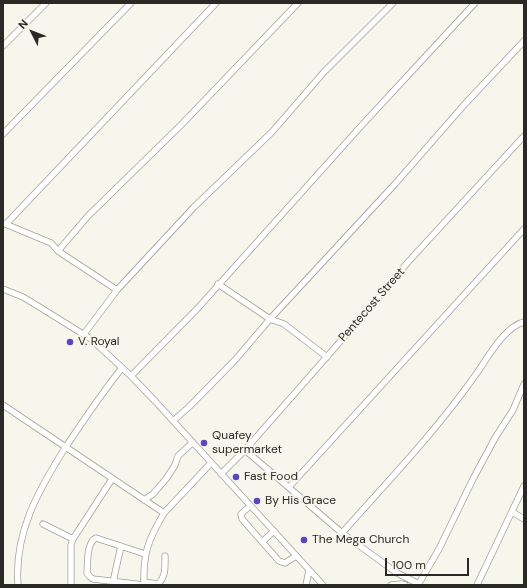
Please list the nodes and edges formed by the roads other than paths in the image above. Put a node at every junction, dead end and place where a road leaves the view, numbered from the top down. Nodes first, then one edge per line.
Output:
1 (46, 3) edge
2 (131, 3) edge
3 (216, 3) edge
4 (298, 3) edge
5 (393, 3) edge
6 (475, 3) edge
7 (524, 41) edge
8 (3, 46) edge
9 (3, 134) edge
10 (524, 136) edge
11 (4, 224) edge
12 (524, 229) edge
13 (58, 251) junction
14 (218, 284) junction
15 (3, 289) edge
16 (117, 290) junction
17 (270, 319) junction
18 (524, 322) edge
19 (84, 334) junction
20 (327, 357) junction
21 (122, 368) junction
22 (131, 376) junction
23 (524, 384) edge
24 (3, 406) edge
25 (173, 421) junction
26 (192, 443) junction
27 (65, 448) junction
28 (245, 450) junction
29 (211, 463) junction
30 (221, 474) junction
31 (112, 479) junction
32 (524, 486) edge
33 (289, 487) junction
34 (144, 500) junction
35 (250, 506) junction
36 (512, 512) junction
37 (164, 513) junction
38 (524, 519) edge
39 (43, 524) dead end
40 (274, 531) junction
41 (342, 533) junction
42 (73, 539) junction
43 (262, 542) junction
44 (121, 546) junction
45 (145, 554) junction
46 (165, 556) dead end
47 (296, 556) junction
48 (308, 570) junction
49 (113, 582) junction
50 (144, 584) edge
51 (419, 584) edge
52 (18, 585) edge
53 (71, 585) edge
54 (306, 585) edge
55 (323, 585) edge
56 (391, 585) edge
57 (405, 585) edge
58 (477, 585) edge

1 - 8 street
2 - 9 street
3 - 11 street
4 - 13 street
5 - 16 street
6 - 14 street
7 - 17 street
10 - 20 street, Pentecost Street
11 - 13 street
12 - 33 street
13 - 16 street
14 - 17 street
14 - 22 street
15 - 19 street
16 - 19 street
17 - 20 street
17 - 25 street
18 - 41 street
19 - 21 street
20 - 28 street, Pentecost Street
21 - 22 street
21 - 27 street
22 - 25 street
23 - 51 street
24 - 27 street
25 - 26 street
26 - 29 street
26 - 34 street
27 - 31 street
27 - 52 street
28 - 30 street, Pentecost Street
28 - 33 street
29 - 30 street
29 - 37 street
30 - 35 street
31 - 34 street
31 - 42 street
32 - 36 street
33 - 41 street
34 - 37 street
35 - 40 street
35 - 43 street
36 - 38 street
36 - 58 street
37 - 45 street
39 - 42 street
40 - 43 street
40 - 47 street
41 - 51 street
42 - 53 street
43 - 47 street
44 - 45 street
44 - 49 street
44 - 49 street
45 - 50 street
46 - 50 street
47 - 48 street
48 - 54 street
48 - 55 street
49 - 50 street
56 - 57 street

